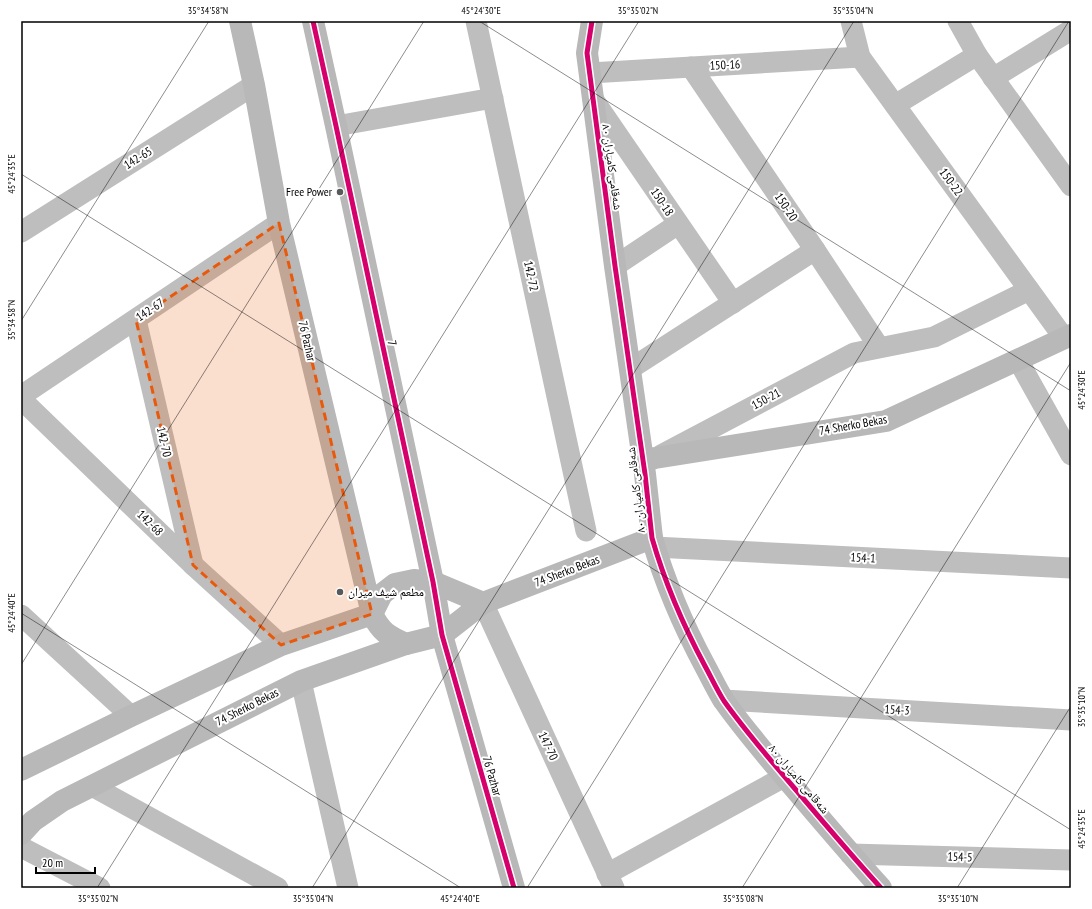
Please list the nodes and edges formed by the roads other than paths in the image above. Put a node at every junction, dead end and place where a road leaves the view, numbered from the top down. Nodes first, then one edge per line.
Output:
1 (240, 21) edge
2 (313, 21) edge
3 (476, 21) edge
4 (592, 21) edge
5 (851, 21) edge
6 (958, 21) edge
7 (1071, 30) edge
8 (977, 55) junction
9 (860, 57) junction
10 (691, 68) junction
11 (590, 73) junction
12 (993, 78) junction
13 (254, 85) junction
14 (493, 98) junction
15 (593, 99) junction
16 (895, 105) junction
17 (336, 126) junction
18 (1071, 186) edge
19 (279, 223) junction
20 (678, 224) junction
21 (21, 232) edge
22 (815, 250) junction
23 (615, 266) junction
24 (1029, 290) junction
25 (732, 303) junction
26 (136, 320) junction
27 (1067, 336) edge
28 (879, 347) junction
29 (1018, 360) junction
30 (630, 369) junction
31 (21, 398) edge
32 (1071, 455) edge
33 (649, 460) junction
34 (586, 531) dead end
35 (653, 543) junction
36 (193, 565) junction
37 (1071, 568) edge
38 (433, 582) junction
39 (483, 603) junction
40 (372, 614) junction
41 (21, 615) edge
42 (442, 635) junction
43 (406, 644) junction
44 (281, 645) junction
45 (451, 670) joint
46 (301, 681) junction
47 (723, 700) junction
48 (131, 716) junction
49 (1071, 720) edge
50 (21, 770) edge
51 (784, 777) junction
52 (92, 786) junction
53 (21, 834) edge
54 (21, 847) edge
55 (850, 854) junction
56 (1071, 860) edge
57 (610, 881) edge
58 (100, 888) edge
59 (278, 888) edge
60 (348, 888) edge
61 (514, 888) edge
62 (881, 888) edge

1 - 13 street, 76 Pazhar
2 - 17 street, 7
3 - 14 street, 142-72
4 - 11 street, شەقامی کامیاران ٨٠
5 - 9 street, 150-22
6 - 8 street
7 - 12 street
8 - 12 street
8 - 16 street
9 - 10 street, 150-16
9 - 16 street, 150-22
10 - 11 street, 150-16
10 - 22 street, 150-20
11 - 15 street, شەقامی کامیاران ٨٠
12 - 18 street
13 - 19 street, 76 Pazhar
13 - 21 street, 142-65
14 - 17 street
14 - 34 street, 142-72
15 - 20 street, 150-18
15 - 23 street, شەقامی کامیاران ٨٠
16 - 24 street, 150-22
17 - 38 street, 7
19 - 26 street, 142-67
19 - 40 street, 76 Pazhar
20 - 23 street
20 - 25 street, 150-18
22 - 25 street
22 - 28 street, 150-20
23 - 30 street, شەقامی کامیاران ٨٠
24 - 27 street, 150-22
24 - 28 street, 150-21
25 - 30 street
26 - 31 street, 142-67
26 - 36 street, 142-70
27 - 29 street, 74 Sherko Bekas
28 - 33 street, 150-21
29 - 32 street
29 - 33 street, 74 Sherko Bekas
30 - 33 street, شەقامی کامیاران ٨٠
31 - 36 street, 142-68
33 - 35 street, شەقامی کامیاران ٨٠
35 - 37 street, 154-1
35 - 39 street, 74 Sherko Bekas
35 - 47 street, شەقامی کامیاران ٨٠
36 - 44 street, 142-68
38 - 39 street
38 - 40 street
38 - 42 street, 7
39 - 42 street, 74 Sherko Bekas
39 - 57 street, 147-70
40 - 43 street, 76 Pazhar
40 - 44 street
41 - 48 street
42 - 43 street, 74 Sherko Bekas
42 - 45 street, 7
43 - 46 street, 74 Sherko Bekas
44 - 48 street
45 - 61 street, 76 Pazhar
46 - 52 street, 74 Sherko Bekas
46 - 60 street
47 - 49 street, 154-3
47 - 51 street, شەقامی کامیاران ٨٠
48 - 50 street
51 - 55 street, شەقامی کامیاران ٨٠
51 - 57 street
52 - 53 street, 74 Sherko Bekas
52 - 59 street
54 - 58 street
55 - 56 street, 154-5
55 - 62 street, شەقامی کامیاران ٨٠

